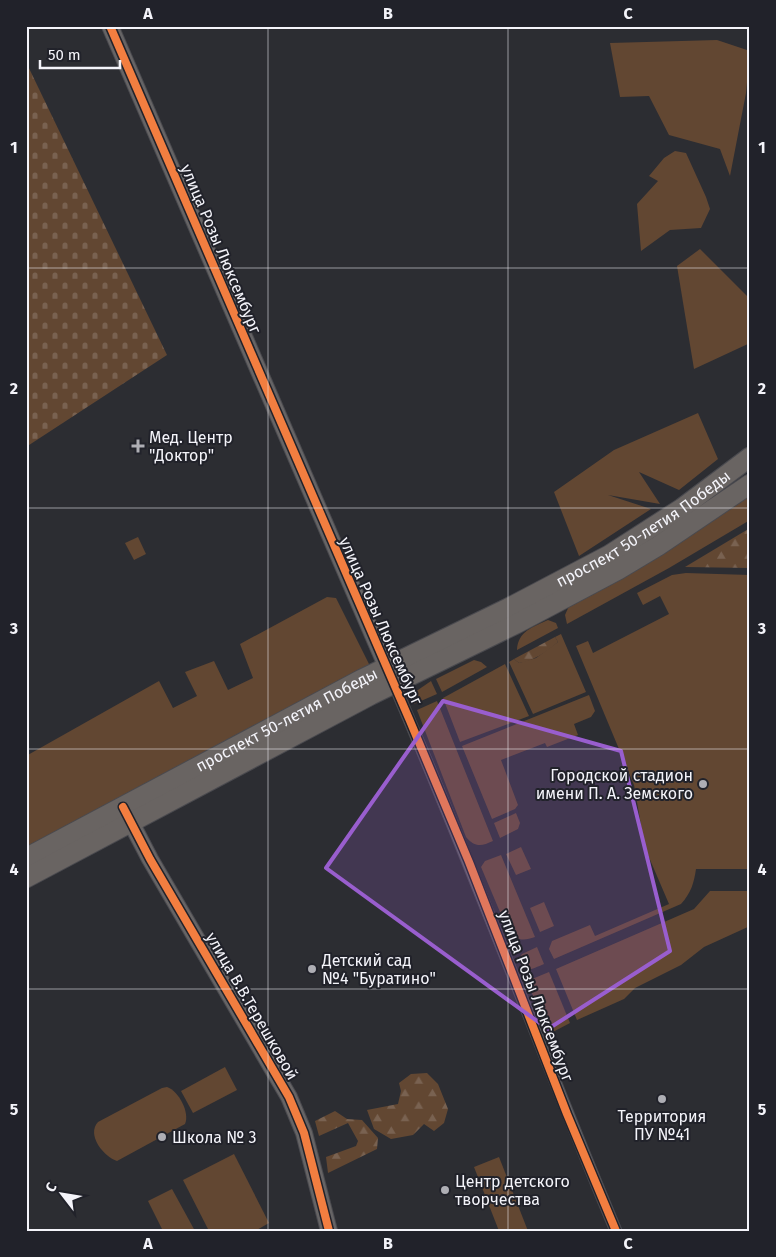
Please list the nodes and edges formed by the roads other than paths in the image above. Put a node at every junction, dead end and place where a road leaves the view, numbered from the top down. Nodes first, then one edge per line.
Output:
1 (110, 26) edge
2 (750, 457) edge
3 (750, 484) edge
4 (386, 667) junction
5 (394, 684) junction
6 (127, 814) junction
7 (26, 858) edge
8 (26, 878) edge
9 (329, 1231) edge
10 (616, 1231) edge

1 - 4 street, улица Розы Люксембург
2 - 4 main road, проспект 50-летия Победы
3 - 5 main road, проспект 50-летия Победы
4 - 5 street, улица Розы Люксембург
4 - 6 main road, проспект 50-летия Победы
5 - 6 main road, проспект 50-летия Победы
5 - 10 street, улица Розы Люксембург
6 - 7 main road, проспект 50-летия Победы
6 - 8 main road, проспект 50-летия Победы
6 - 9 street, улица В.В.Терешковой

